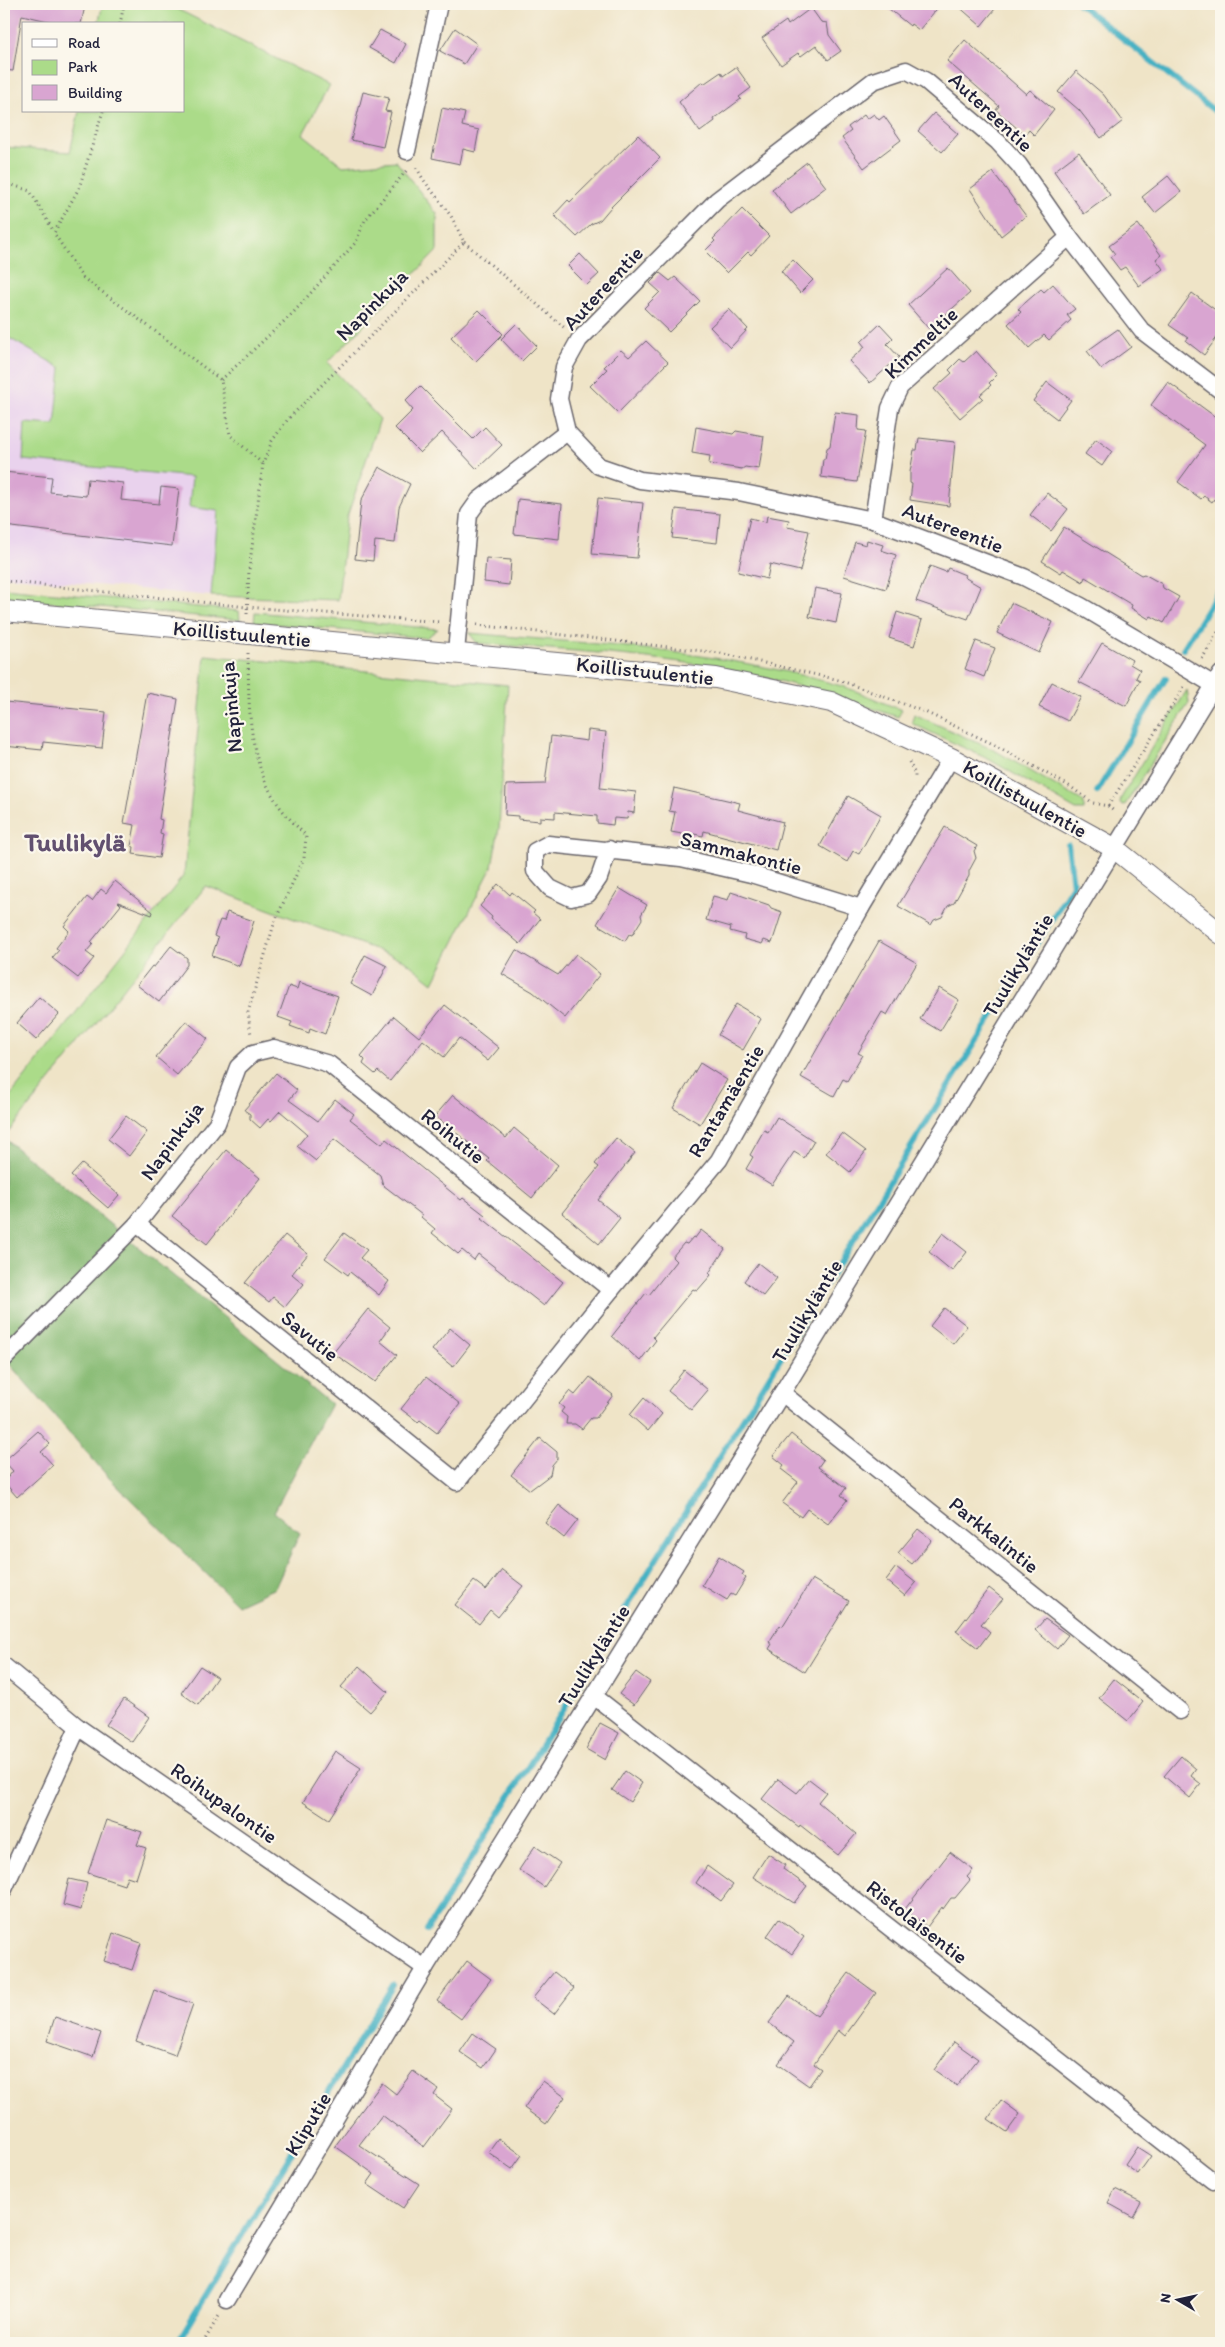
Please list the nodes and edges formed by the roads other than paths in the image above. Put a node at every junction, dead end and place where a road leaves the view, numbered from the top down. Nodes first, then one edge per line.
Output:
1 (439, 4) edge
2 (410, 156) road end
3 (1069, 237) junction
4 (1221, 391) edge
5 (567, 432) junction
6 (873, 520) junction
7 (4, 611) edge
8 (456, 652) junction
9 (1218, 679) edge
10 (950, 758) junction
11 (1114, 848) junction
12 (609, 849) junction
13 (861, 908) junction
14 (1221, 934) edge
15 (253, 1053) joint
16 (137, 1224) junction
17 (611, 1290) junction
18 (4, 1359) edge
19 (782, 1393) junction
20 (457, 1482) joint
21 (4, 1666) edge
22 (594, 1696) junction
23 (1180, 1711) dead end
24 (78, 1727) junction
25 (4, 1889) edge
26 (425, 1968) junction
27 (1213, 2181) dead end
28 (227, 2300) road end

1 - 2 street
3 - 4 street, Autereentie
3 - 5 street, Autereentie
3 - 6 street, Kimmeltie
5 - 6 street, Autereentie
5 - 8 street
6 - 9 street, Autereentie
7 - 8 street, Koillistuulentie
8 - 10 street, Koillistuulentie
9 - 11 street, Tuulikyläntie
10 - 11 street, Koillistuulentie
10 - 13 street, Rantamäentie
11 - 14 street, Koillistuulentie
11 - 19 street, Tuulikyläntie
12 - 12 street, Sammakontie
12 - 13 street, Sammakontie
13 - 17 street, Rantamäentie
15 - 16 street, Napinkuja
15 - 17 street, Roihutie
16 - 18 street, Napinkuja
16 - 20 street, Savutie
17 - 20 street, Rantamäentie
19 - 22 street, Tuulikyläntie
19 - 23 street, Parkkalintie
21 - 24 street, Roihupalontie
22 - 26 street, Tuulikyläntie
22 - 27 street, Ristolaisentie
24 - 25 street
24 - 26 street, Roihupalontie
26 - 28 street, Kliputie

